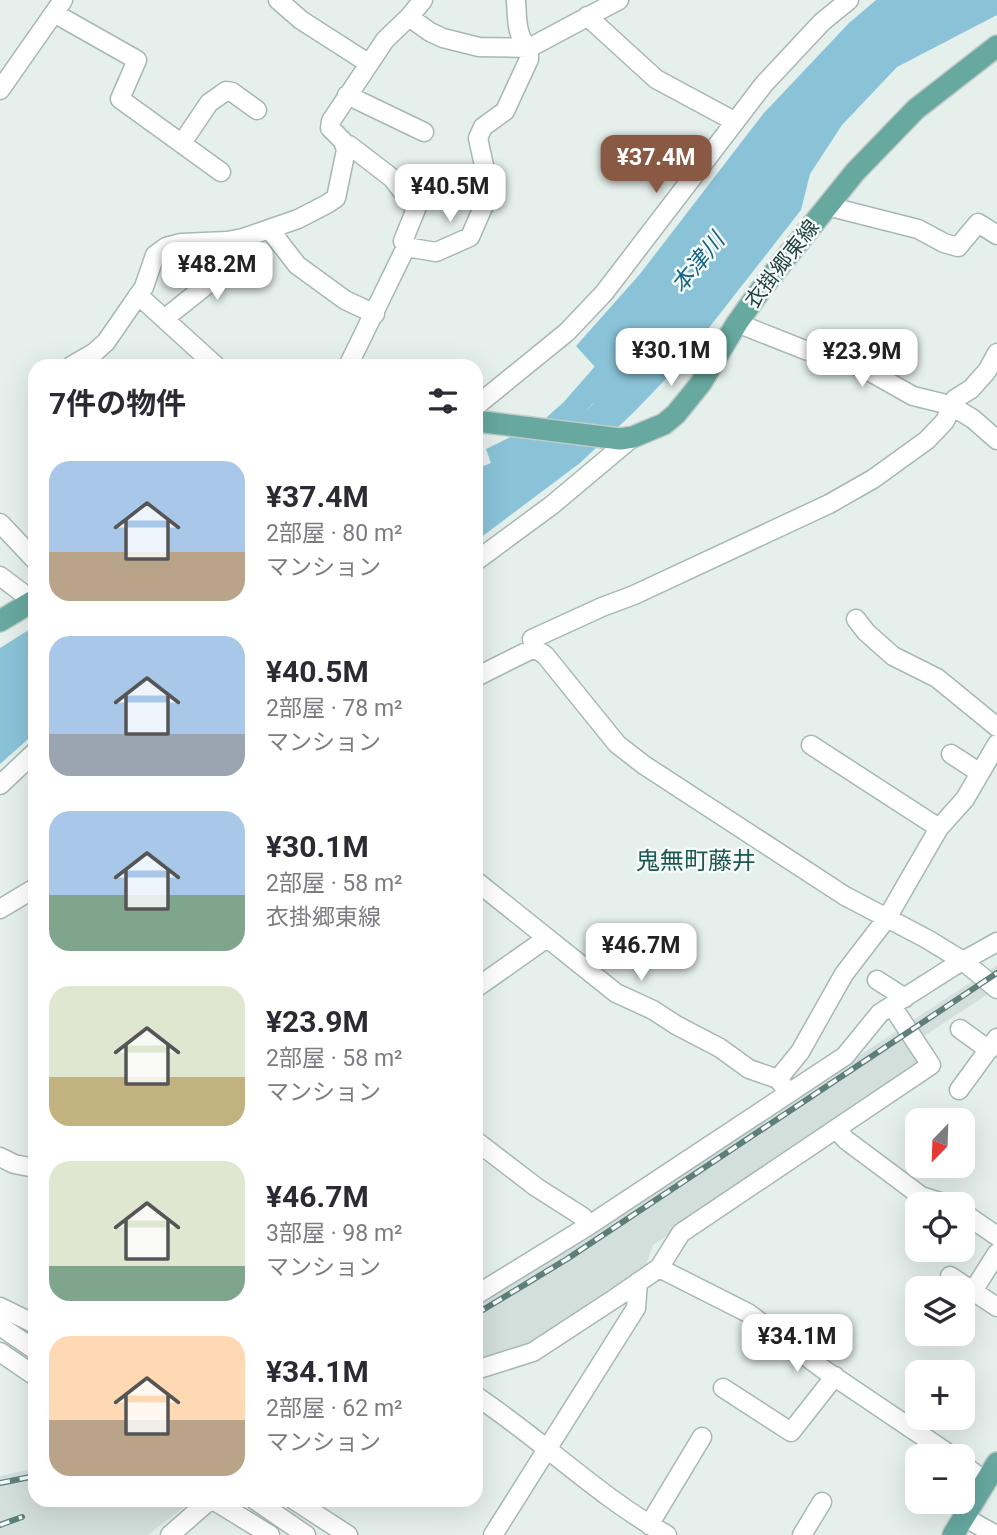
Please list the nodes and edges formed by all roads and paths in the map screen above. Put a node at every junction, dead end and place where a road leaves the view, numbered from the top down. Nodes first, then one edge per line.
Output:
1 (516, 0) edge
2 (619, 0) edge
3 (849, 0) edge
4 (421, 1) edge
5 (289, 4) edge
6 (59, 7) edge
7 (587, 16) junction
8 (409, 17) junction
9 (997, 47) edge
10 (528, 48) junction
11 (368, 63) junction
12 (5, 70) edge
13 (0, 90) edge
14 (347, 95) junction
15 (257, 110) dead end
16 (734, 121) junction
17 (424, 132) dead end
18 (182, 143) junction
19 (345, 145) junction
20 (220, 172) dead end
21 (827, 206) junction
22 (270, 230) junction
23 (997, 235) edge
24 (406, 247) junction
25 (250, 257) dead end
26 (138, 295) junction
27 (375, 314) junction
28 (164, 319) junction
29 (737, 323) junction
30 (997, 353) edge
31 (83, 359) edge
32 (208, 359) edge
33 (352, 359) edge
34 (483, 400) edge
35 (950, 405) junction
36 (483, 422) edge
37 (626, 438) junction
38 (997, 440) edge
39 (0, 523) edge
40 (28, 544) edge
41 (483, 557) edge
42 (0, 576) edge
43 (28, 597) edge
44 (28, 605) edge
45 (856, 619) dead end
46 (0, 621) edge
47 (534, 648) junction
48 (483, 674) edge
49 (997, 727) edge
50 (997, 744) edge
51 (811, 746) dead end
52 (951, 754) dead end
53 (28, 759) edge
54 (980, 773) junction
55 (0, 785) edge
56 (939, 828) junction
57 (483, 887) edge
58 (28, 892) edge
59 (0, 909) edge
60 (887, 918) junction
61 (547, 938) junction
62 (997, 942) edge
63 (963, 961) junction
64 (877, 980) dead end
65 (483, 984) edge
66 (997, 989) edge
67 (898, 1002) junction
68 (960, 1029) dead end
69 (993, 1044) edge
70 (784, 1086) junction
71 (959, 1090) dead end
72 (837, 1130) junction
73 (483, 1146) edge
74 (0, 1157) edge
75 (28, 1164) edge
76 (916, 1192) edge
77 (975, 1221) edge
78 (588, 1226) junction
79 (997, 1236) edge
80 (997, 1253) edge
81 (659, 1268) junction
82 (638, 1282) junction
83 (975, 1288) edge
84 (483, 1291) edge
85 (975, 1292) edge
86 (0, 1307) edge
87 (997, 1307) edge
88 (28, 1321) edge
89 (0, 1326) edge
90 (28, 1345) edge
91 (0, 1352) edge
92 (483, 1368) edge
93 (28, 1371) edge
94 (835, 1376) junction
95 (723, 1388) dead end
96 (483, 1401) edge
97 (702, 1437) dead end
98 (935, 1444) edge
99 (547, 1450) junction
100 (975, 1466) edge
101 (994, 1468) edge
102 (822, 1502) dead end
103 (204, 1507) edge
104 (224, 1507) edge
105 (265, 1507) edge
106 (305, 1507) edge
107 (649, 1525) junction
108 (958, 1526) edge
109 (170, 1535) edge
110 (270, 1535) edge
111 (306, 1535) edge
112 (348, 1535) edge
113 (493, 1535) edge
114 (667, 1535) edge
115 (802, 1535) edge
116 (996, 1535) edge

1 - 10 street
2 - 7 street
3 - 16 street
4 - 8 street
5 - 11 street
6 - 12 street
6 - 18 street
7 - 10 street
7 - 16 street
8 - 10 street
8 - 11 street
9 - 21 main road, 衣掛郷東線
10 - 24 street
11 - 14 street
12 - 13 street
14 - 17 street
14 - 19 street
15 - 18 street
16 - 34 street
18 - 20 street
19 - 22 street
19 - 24 street
21 - 23 street
21 - 29 main road, 衣掛郷東線
22 - 26 street
22 - 27 street
24 - 27 street
25 - 28 street
26 - 28 street
26 - 31 street
27 - 33 street
28 - 32 street
29 - 35 street
29 - 37 main road, 衣掛郷東線
30 - 35 street
35 - 38 street
35 - 47 street
36 - 37 main road
37 - 41 street
39 - 40 street
42 - 43 street
44 - 46 main road
45 - 49 street
47 - 48 street
47 - 60 street
50 - 54 street
51 - 56 street
52 - 54 street
53 - 55 street
54 - 56 street
56 - 60 street
57 - 61 street
58 - 59 street
60 - 63 street
60 - 70 street
61 - 65 street
61 - 70 street
62 - 63 street
63 - 66 street
63 - 67 street
64 - 67 street
67 - 70 street
67 - 72 street
68 - 69 street
69 - 71 street
70 - 78 street
72 - 76 street
72 - 81 street
73 - 78 street
74 - 75 street
77 - 79 street
78 - 84 street
80 - 83 street
81 - 82 street
81 - 94 street
82 - 92 street
82 - 99 street
85 - 87 street
86 - 88 street
89 - 90 street
91 - 93 street
94 - 95 street
94 - 98 street
96 - 99 street
97 - 107 street
99 - 107 street
99 - 113 street
100 - 101 street
101 - 108 main road
102 - 115 street
103 - 109 street
104 - 110 street
105 - 111 street
106 - 112 street
107 - 114 street
108 - 116 street

